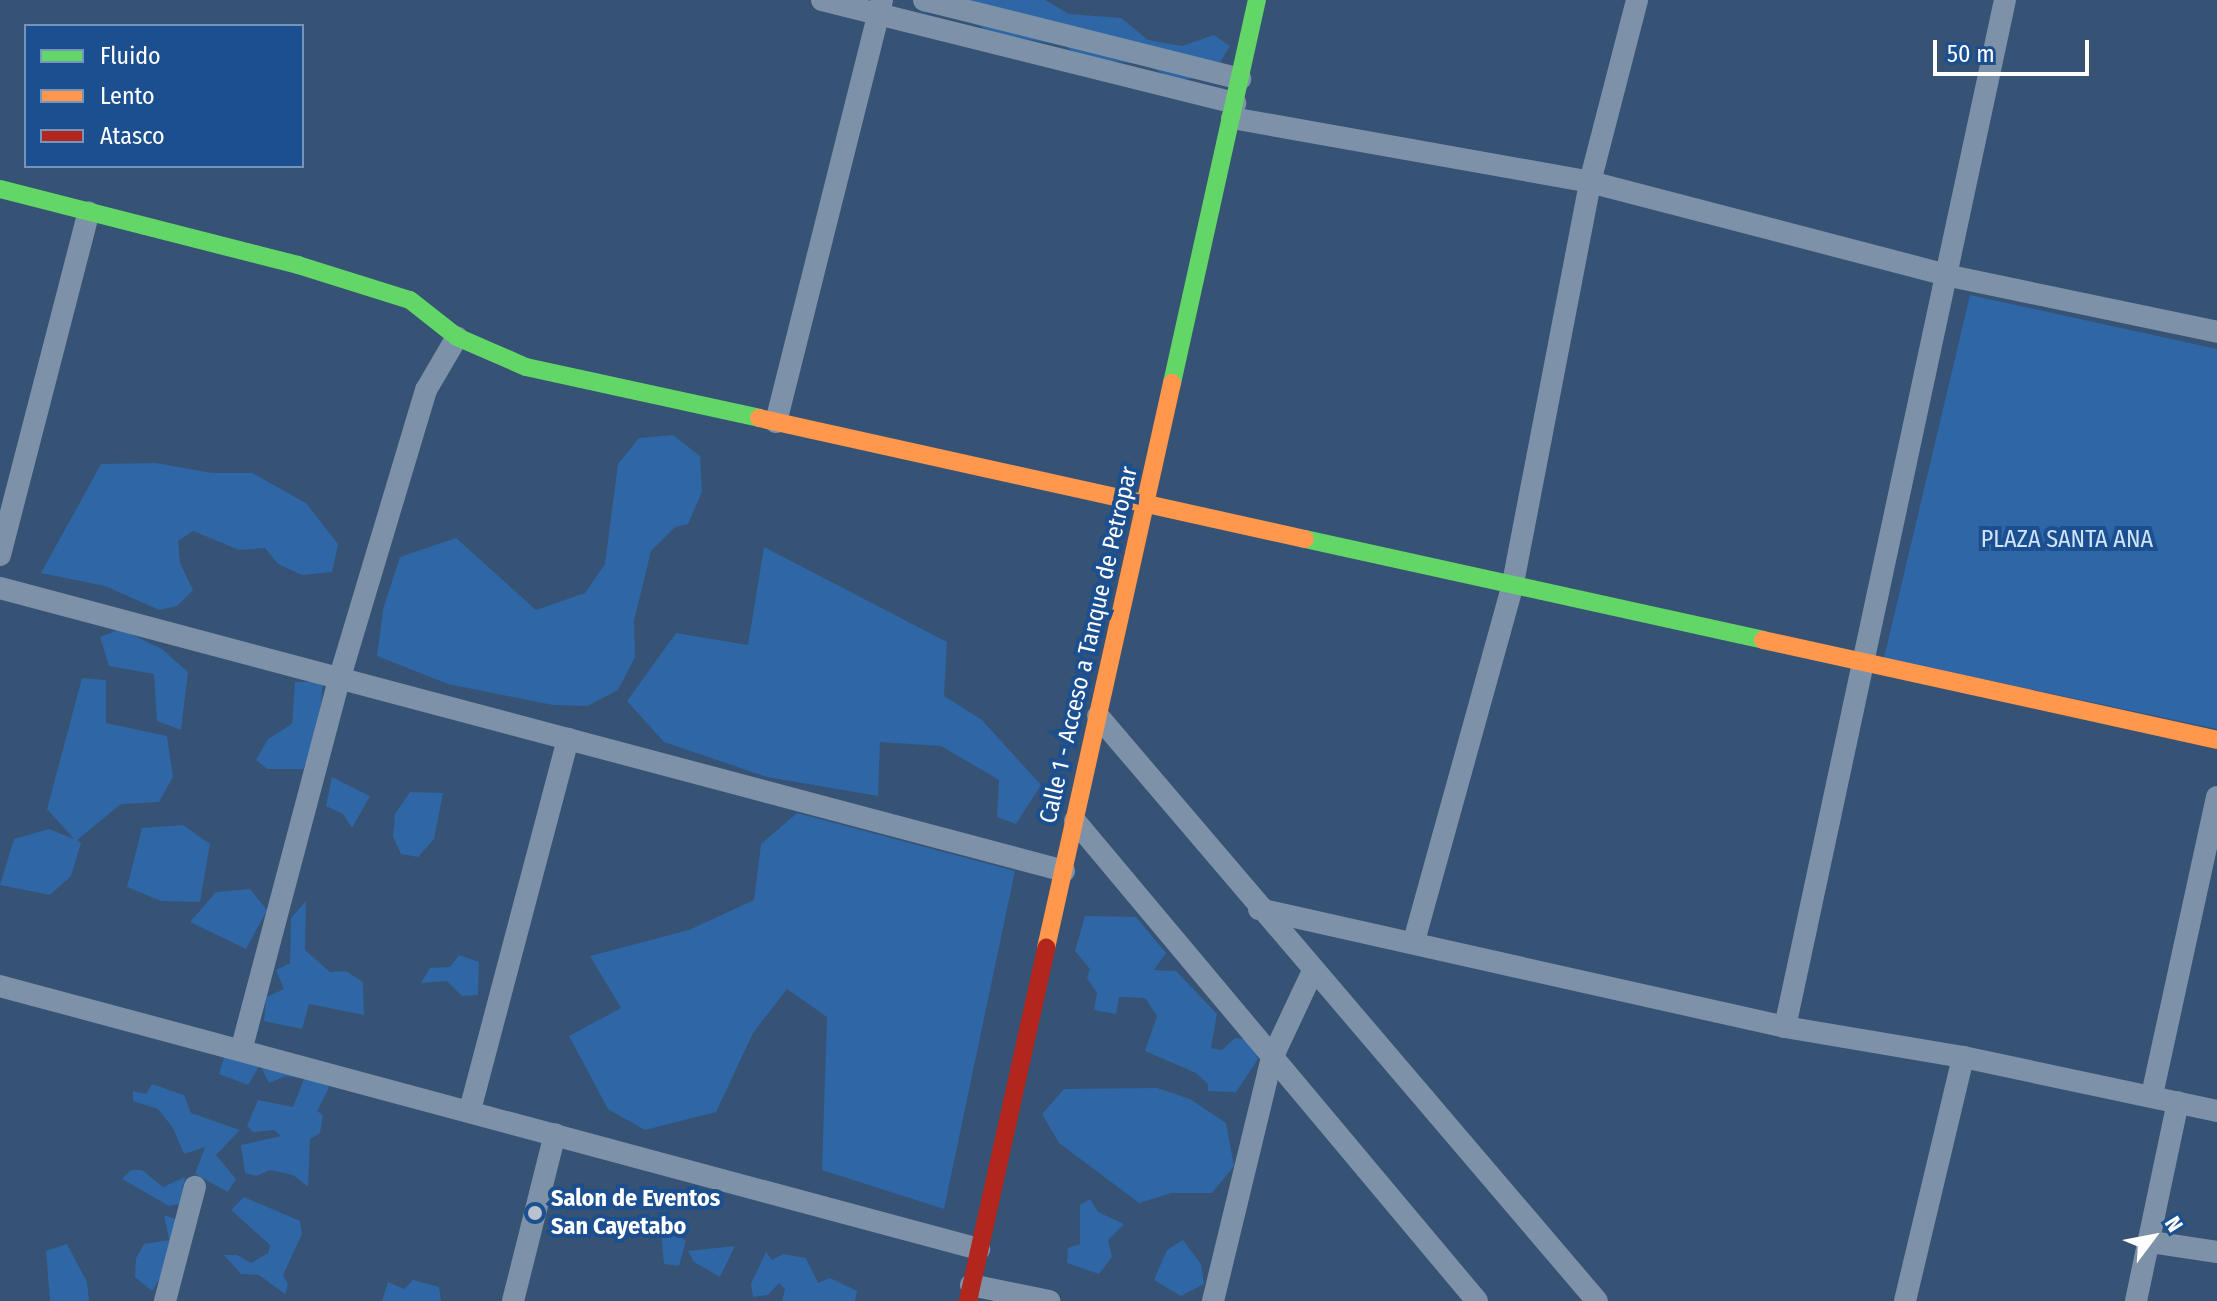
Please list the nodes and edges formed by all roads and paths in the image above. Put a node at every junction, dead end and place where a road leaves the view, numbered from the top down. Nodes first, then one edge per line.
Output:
1 (822, 0) edge
2 (924, 0) edge
3 (1257, 0) edge
4 (1637, 0) edge
5 (2005, 0) edge
6 (881, 7) edge
7 (1240, 79) junction
8 (1233, 111) junction
9 (1590, 182) junction
10 (0, 189) edge
11 (89, 212) junction
12 (1950, 276) junction
13 (2217, 332) edge
14 (457, 337) junction
15 (776, 422) junction
16 (1146, 503) junction
17 (0, 555) edge
18 (1513, 583) junction
19 (0, 588) edge
20 (1860, 661) junction
21 (339, 680) junction
22 (1098, 716) junction
23 (568, 739) junction
24 (2217, 740) edge
25 (2217, 797) edge
26 (1075, 821) junction
27 (1064, 871) junction
28 (1259, 909) junction
29 (1414, 941) junction
30 (1313, 971) junction
31 (0, 986) edge
32 (1785, 1027) junction
33 (242, 1047) junction
34 (1963, 1057) junction
35 (1272, 1058) junction
36 (2152, 1095) junction
37 (2178, 1102) junction
38 (470, 1110) junction
39 (2217, 1111) edge
40 (555, 1134) junction
41 (195, 1187) dead end
42 (2151, 1242) junction
43 (979, 1249) junction
44 (2217, 1252) edge
45 (970, 1293) edge
46 (165, 1301) edge
47 (513, 1301) edge
48 (1049, 1301) edge
49 (1213, 1301) edge
50 (1477, 1301) edge
51 (1597, 1301) edge
52 (1905, 1301) edge
53 (2136, 1301) edge

1 - 6 street
2 - 7 street
3 - 7 street, Calle 1 - Acceso a Tanque de Petropar
4 - 9 street
5 - 12 street
6 - 8 street
6 - 15 street
7 - 8 street, Calle 1 - Acceso a Tanque de Petropar
8 - 9 street
8 - 16 street, Calle 1 - Acceso a Tanque de Petropar
9 - 12 street
9 - 18 street
10 - 11 street
11 - 14 street
11 - 17 street
12 - 13 street
12 - 20 street
14 - 15 street
14 - 21 street
15 - 16 street
16 - 18 street
16 - 22 street, Calle 1 - Acceso a Tanque de Petropar
18 - 20 street
18 - 29 street
19 - 21 street
20 - 24 street
20 - 32 street
21 - 23 street
21 - 33 street
22 - 26 street, Calle 1 - Acceso a Tanque de Petropar
22 - 28 street
23 - 27 street
23 - 38 street
25 - 36 street
26 - 27 street, Calle 1 - Acceso a Tanque de Petropar
26 - 35 street
27 - 43 street, Calle 1 - Acceso a Tanque de Petropar
28 - 29 street
28 - 30 street
29 - 32 street
30 - 35 street
30 - 51 street
31 - 33 street
32 - 34 street
33 - 38 street
34 - 36 street
34 - 52 street
35 - 49 street
35 - 50 street
36 - 37 street
37 - 39 street
37 - 42 street
38 - 40 street
40 - 43 street
40 - 47 street
41 - 46 street
42 - 44 street
42 - 53 street
43 - 45 street, Calle 1 - Acceso a Tanque de Petropar
45 - 48 street

